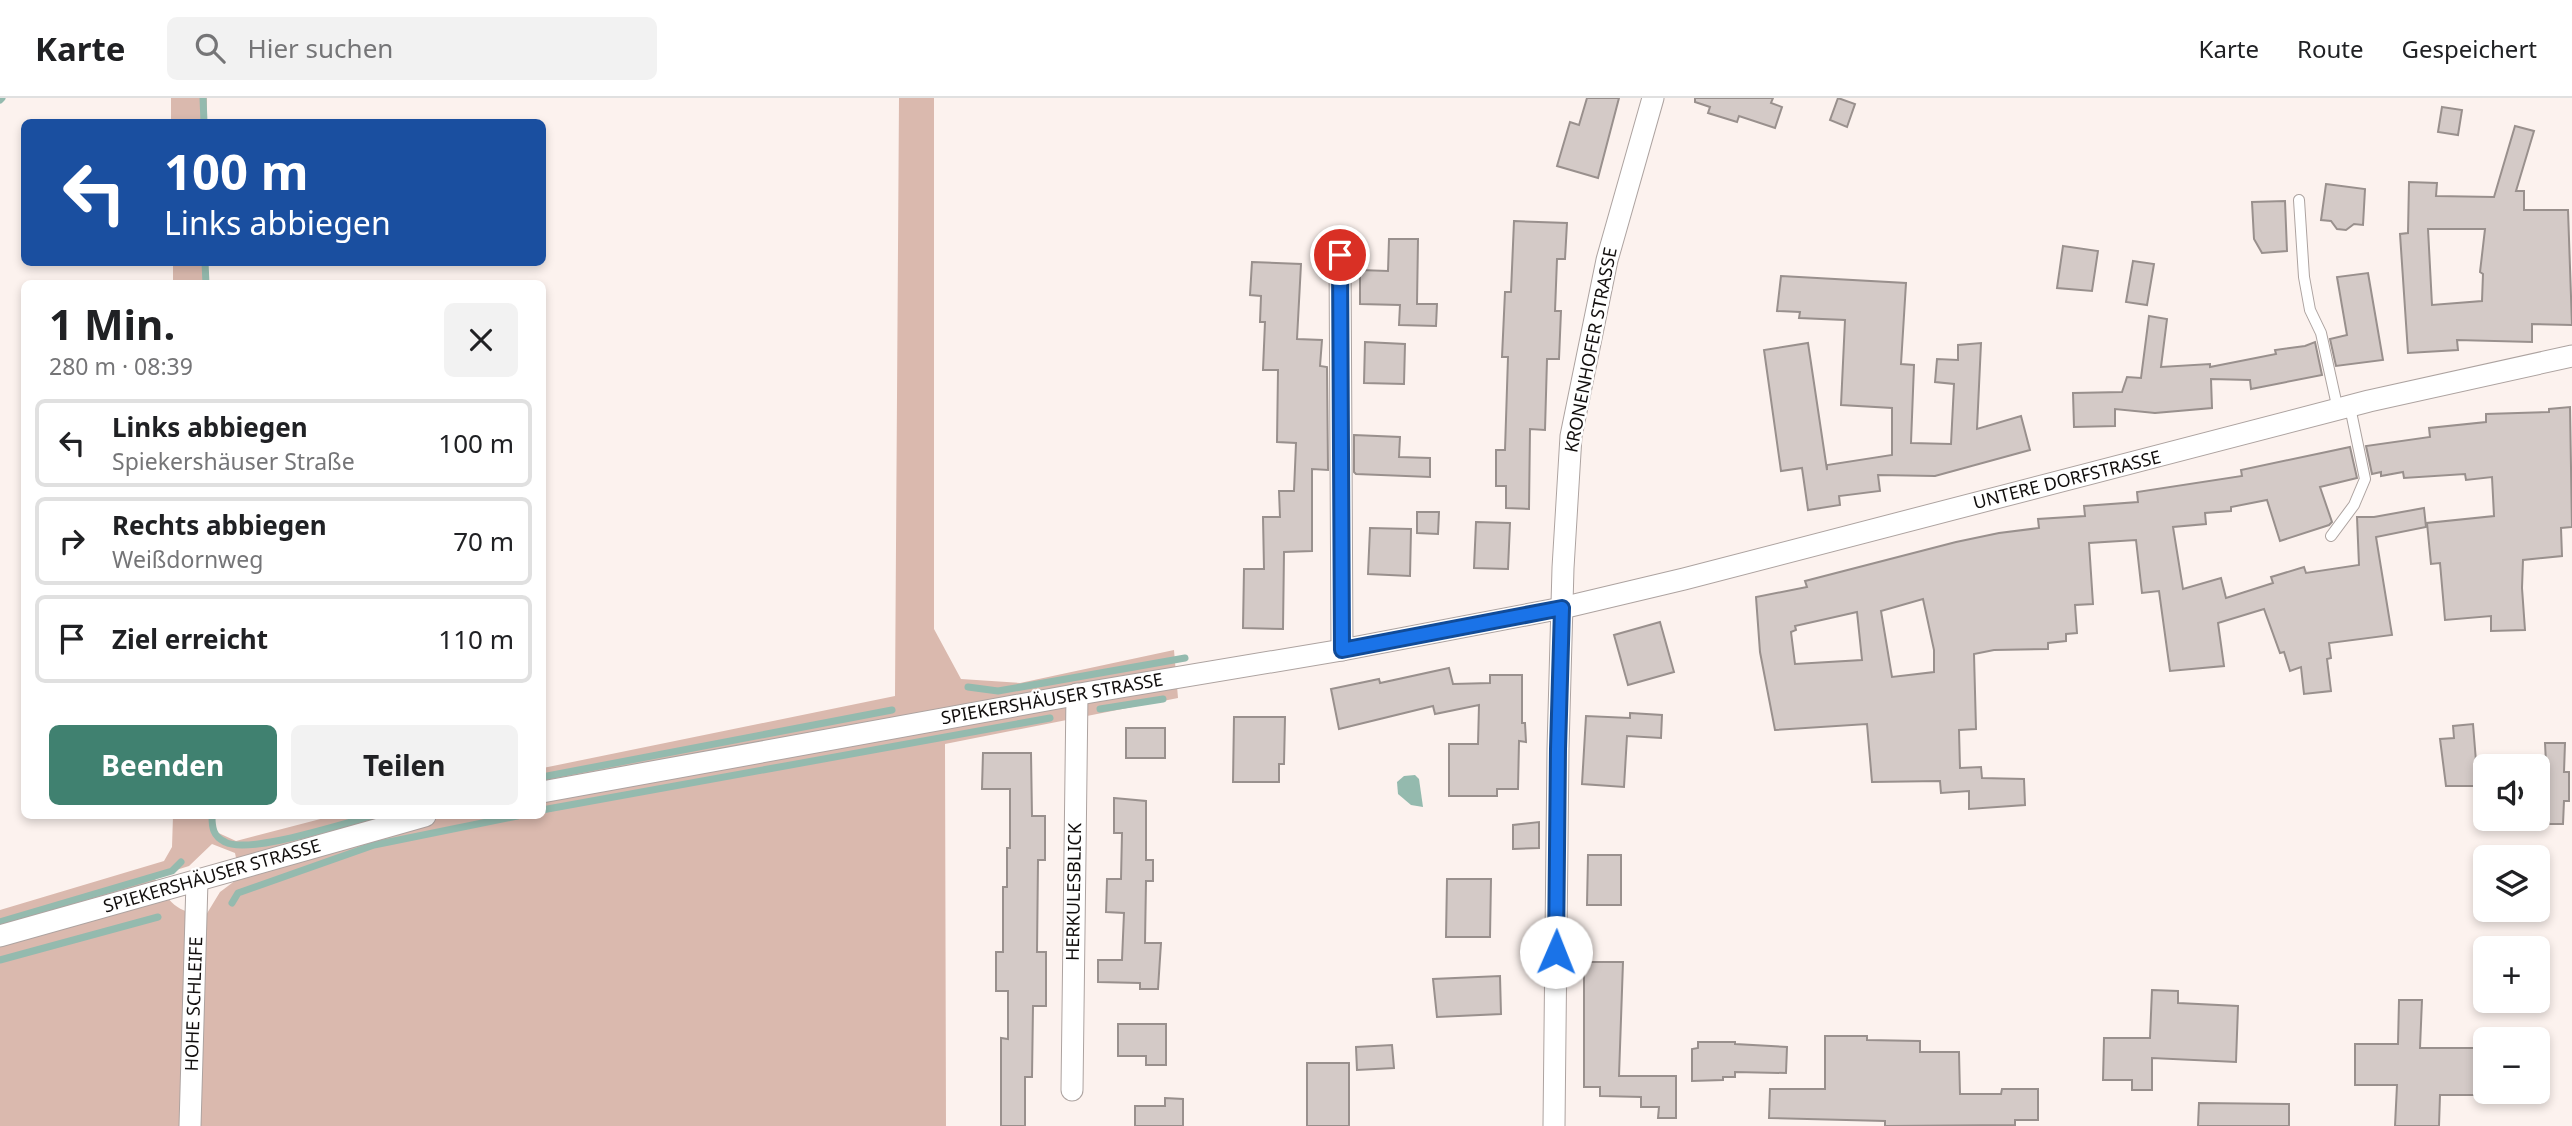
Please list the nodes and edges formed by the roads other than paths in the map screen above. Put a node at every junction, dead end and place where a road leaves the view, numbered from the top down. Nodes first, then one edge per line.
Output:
1 (1653, 98) edge
2 (2299, 200) dead end
3 (1340, 255) dead end
4 (2572, 356) edge
5 (2344, 408) junction
6 (2331, 536) dead end
7 (1562, 608) junction
8 (1342, 650) junction
9 (1077, 694) junction
10 (546, 791) edge
11 (414, 819) edge
12 (197, 881) junction
13 (0, 936) edge
14 (1072, 1090) dead end
15 (190, 1126) edge
16 (1554, 1126) edge

1 - 7 street, KRONENHOFER STRASSE
2 - 5 lane
3 - 8 street
4 - 5 street, UNTERE DORFSTRASSE
5 - 6 lane
5 - 7 street, UNTERE DORFSTRASSE
7 - 8 street, SPIEKERSHÄUSER STRASSE
7 - 16 street, KRONENHOFER STRASSE
8 - 9 street, SPIEKERSHÄUSER STRASSE
9 - 10 street, SPIEKERSHÄUSER STRASSE
9 - 14 street, HERKULESBLICK
11 - 12 street, SPIEKERSHÄUSER STRASSE
12 - 13 street, SPIEKERSHÄUSER STRASSE
12 - 15 street, HOHE SCHLEIFE

